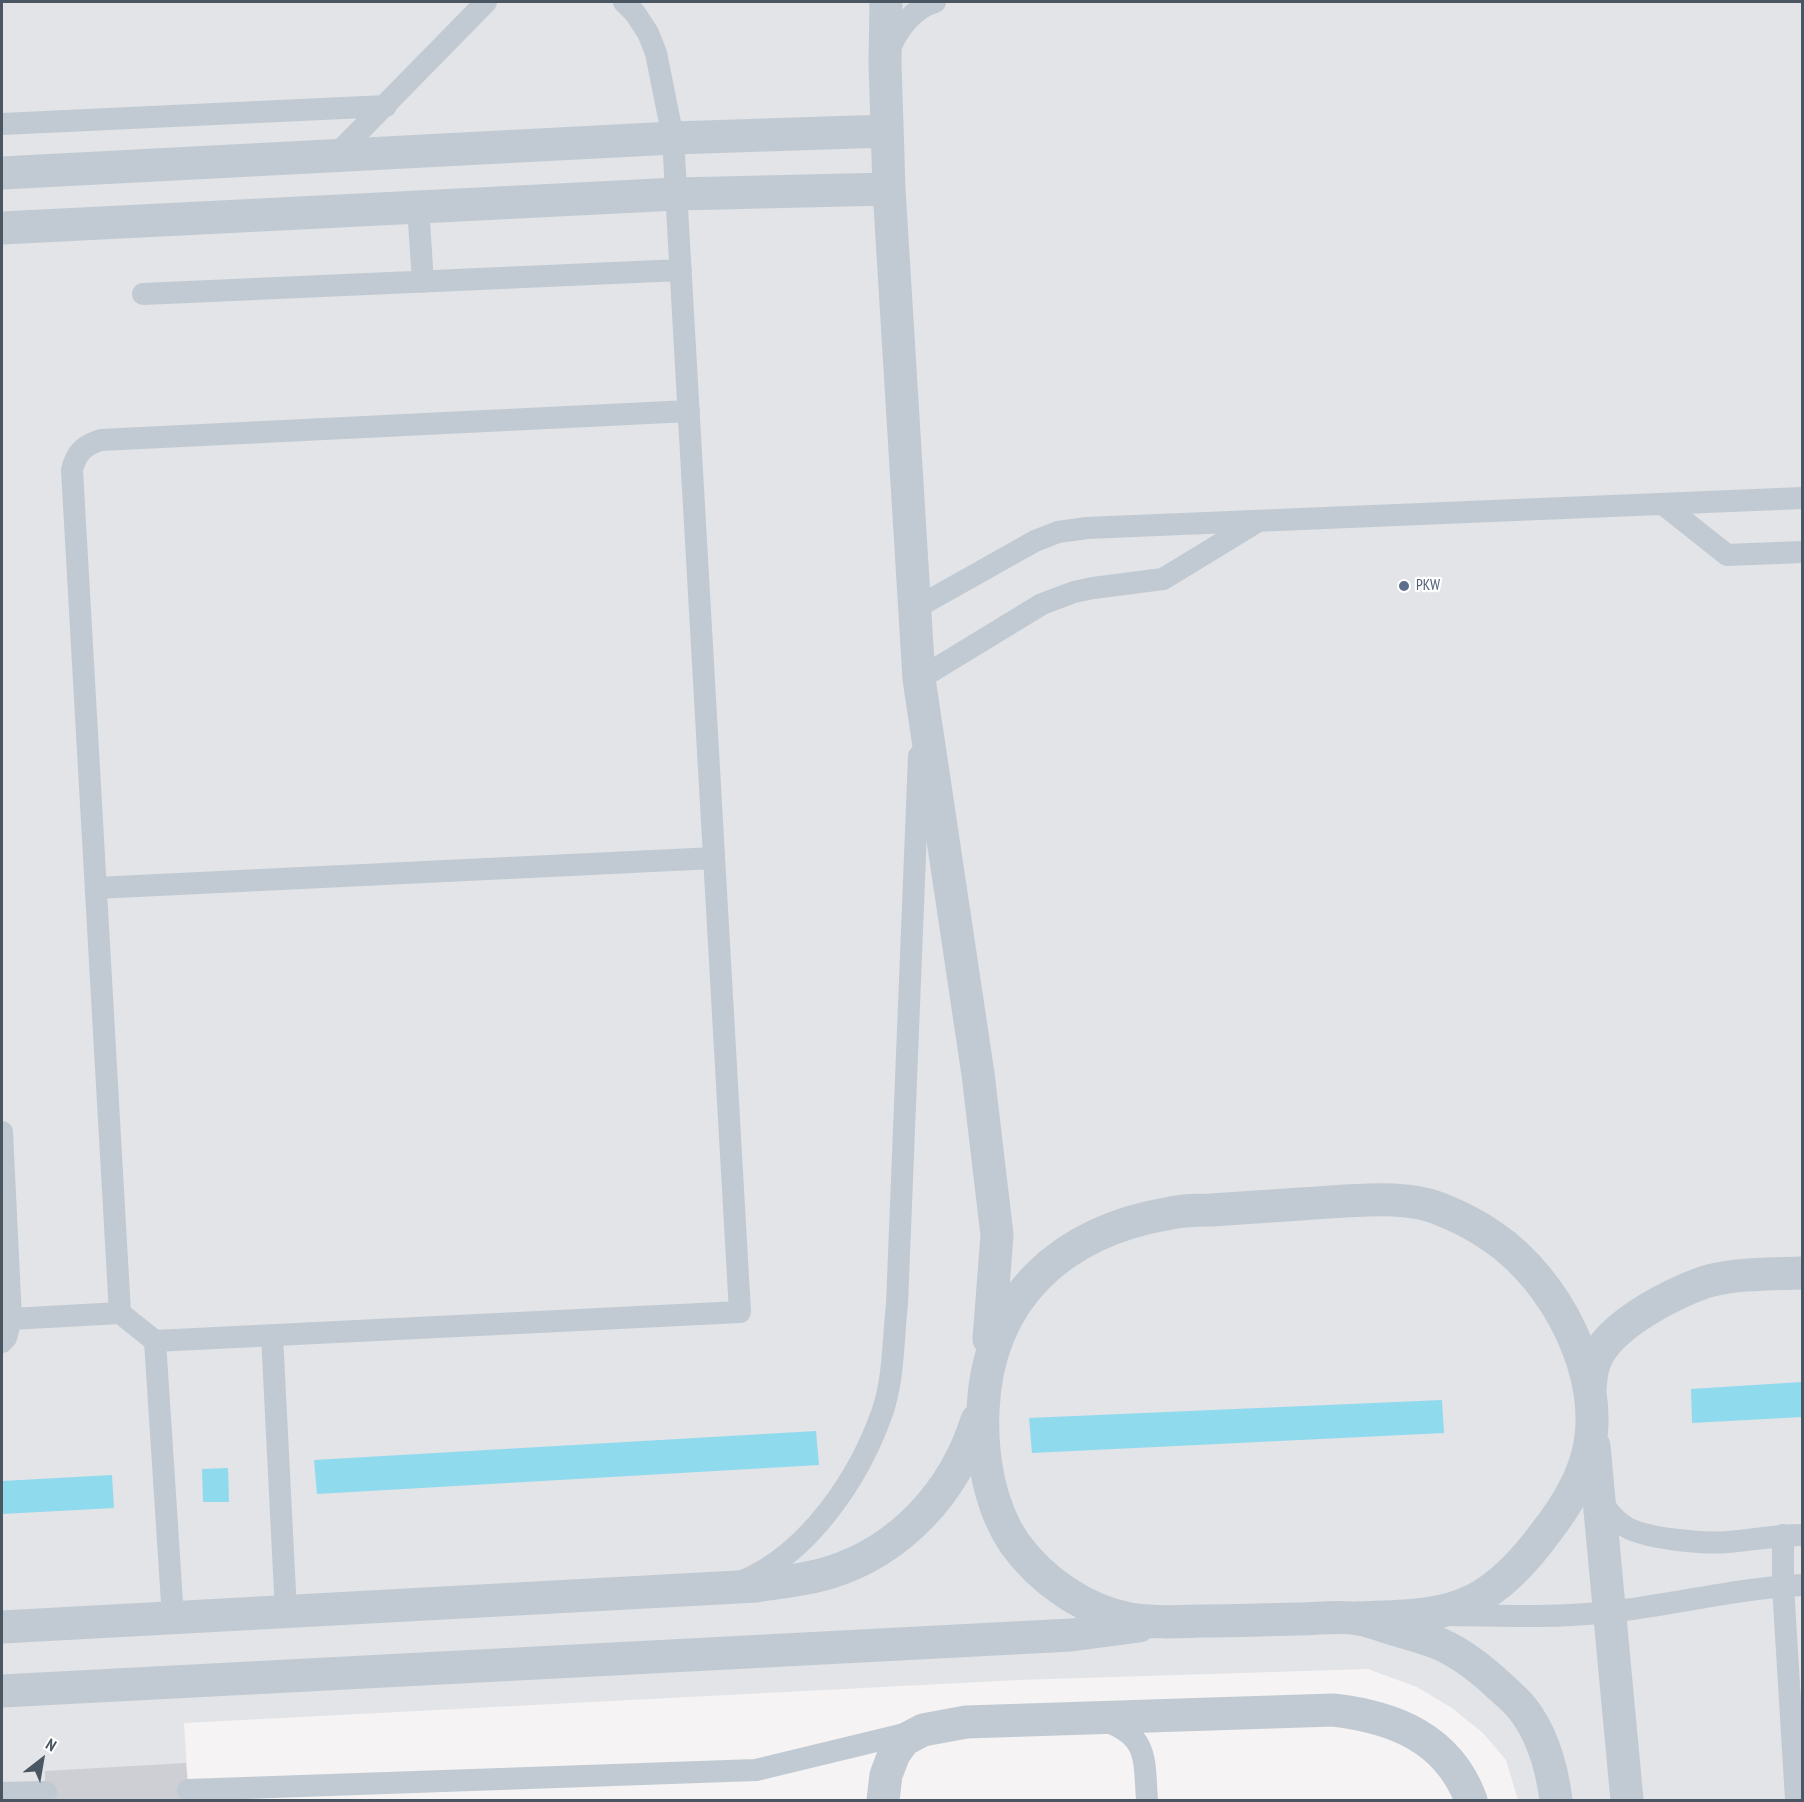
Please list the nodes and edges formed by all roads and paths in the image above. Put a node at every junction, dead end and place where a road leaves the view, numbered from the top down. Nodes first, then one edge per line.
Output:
1 (486, 2) edge
2 (624, 2) edge
3 (886, 2) edge
4 (935, 2) edge
5 (885, 63) junction
6 (386, 106) junction
7 (2, 124) edge
8 (886, 131) junction
9 (673, 138) junction
10 (336, 155) junction
11 (2, 173) edge
12 (889, 189) junction
13 (677, 194) junction
14 (418, 207) junction
15 (2, 228) edge
16 (681, 270) junction
17 (423, 282) junction
18 (143, 294) dead end
19 (689, 411) junction
20 (1803, 498) edge
21 (1664, 505) junction
22 (1257, 522) junction
23 (1803, 552) edge
24 (914, 609) junction
25 (920, 690) junction
26 (714, 858) junction
27 (96, 888) junction
28 (2, 1132) edge
29 (1803, 1273) edge
30 (120, 1313) junction
31 (11, 1319) junction
32 (272, 1335) junction
33 (155, 1341) junction
34 (2, 1342) edge
35 (987, 1368) junction
36 (983, 1400) junction
37 (1591, 1407) junction
38 (1599, 1496) junction
39 (1793, 1535) edge
40 (1793, 1585) edge
41 (704, 1589) junction
42 (286, 1611) junction
43 (1608, 1612) junction
44 (1419, 1615) junction
45 (173, 1618) junction
46 (1356, 1618) junction
47 (1173, 1622) junction
48 (2, 1627) edge
49 (2, 1691) edge
50 (1092, 1718) junction
51 (923, 1730) junction
52 (188, 1790) dead end
53 (46, 1792) dead end
54 (2, 1793) edge
55 (1796, 1798) dead end
56 (882, 1800) edge
57 (1147, 1800) edge
58 (1471, 1800) edge
59 (1556, 1800) edge
60 (1627, 1800) edge

1 - 6 lane
2 - 9 lane
3 - 5 street
4 - 5 lane
5 - 8 street
6 - 7 lane
6 - 10 lane
8 - 9 street
8 - 12 street
9 - 10 street
9 - 13 lane
10 - 11 street
12 - 13 street
12 - 24 street
13 - 14 street
13 - 16 lane
14 - 15 street
14 - 17 lane
16 - 17 lane
16 - 19 lane
17 - 18 lane
19 - 26 lane
19 - 27 lane
20 - 21 lane
21 - 22 lane
21 - 23 lane
22 - 24 lane
22 - 25 lane
24 - 25 street
25 - 35 street
25 - 41 lane
26 - 27 lane
26 - 32 lane
27 - 30 lane
28 - 31 lane
29 - 37 street
30 - 31 lane
30 - 33 lane
31 - 34 lane
32 - 33 lane
32 - 42 lane
33 - 45 lane
35 - 36 street
35 - 37 street
36 - 41 street
36 - 47 street
37 - 38 street
37 - 44 street
38 - 39 lane
38 - 43 street
39 - 40 lane
40 - 43 lane
40 - 55 lane
41 - 42 street
42 - 45 street
43 - 44 lane
43 - 60 street
44 - 46 street
45 - 48 street
46 - 47 street
46 - 59 street
47 - 49 street
50 - 51 street
50 - 57 lane
50 - 58 street
51 - 52 lane
51 - 56 street
53 - 54 lane

